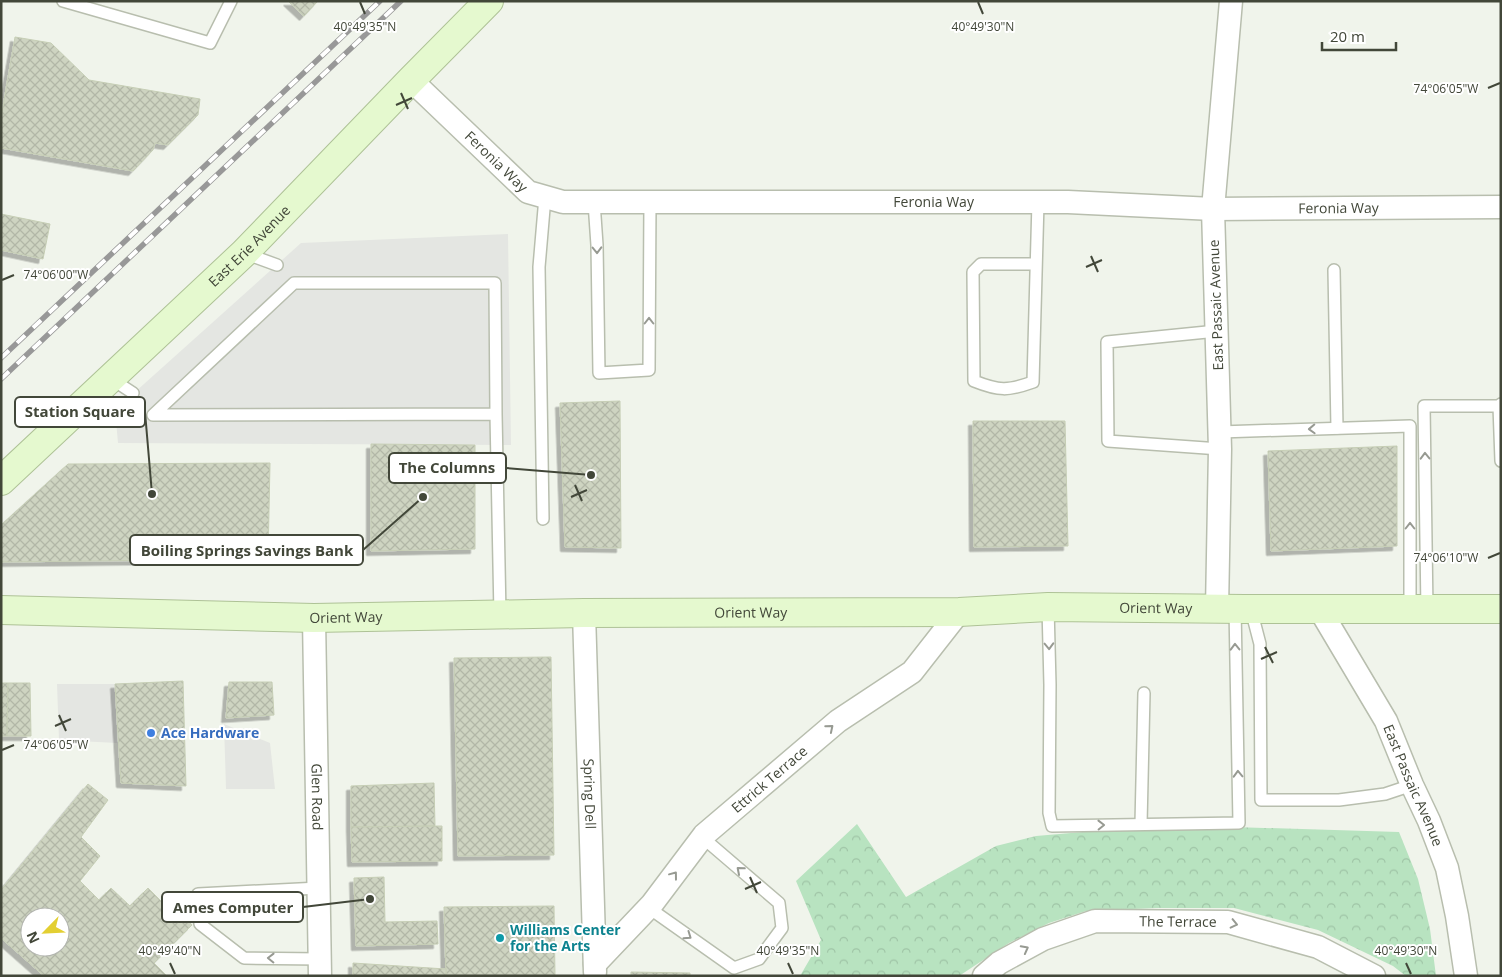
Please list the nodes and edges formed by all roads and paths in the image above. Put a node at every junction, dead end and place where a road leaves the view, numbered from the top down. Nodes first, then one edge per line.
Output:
1 (63, 1) edge
2 (231, 1) edge
3 (490, 1) edge
4 (1232, 1) edge
5 (411, 80) junction
6 (545, 197) junction
7 (594, 202) junction
8 (650, 202) junction
9 (1038, 202) junction
10 (1501, 207) edge
11 (1214, 209) junction
12 (244, 252) junction
13 (1036, 264) junction
14 (277, 265) dead end
15 (1334, 270) dead end
16 (1217, 331) junction
17 (110, 378) junction
18 (134, 393) dead end
19 (1500, 405) edge
20 (496, 414) junction
21 (1336, 428) junction
22 (1220, 440) junction
23 (1500, 461) edge
24 (1, 481) edge
25 (543, 519) dead end
26 (1048, 607) junction
27 (1232, 609) junction
28 (1501, 609) edge
29 (1, 610) edge
30 (1320, 610) junction
31 (1418, 610) junction
32 (959, 612) junction
33 (584, 613) junction
34 (500, 615) junction
35 (314, 618) junction
36 (1144, 693) dead end
37 (1412, 785) junction
38 (1141, 824) junction
39 (702, 837) junction
40 (319, 888) junction
41 (649, 908) junction
42 (320, 967) edge
43 (595, 970) edge
44 (984, 976) edge
45 (1374, 976) edge
46 (1466, 976) edge

1 - 2 lane
3 - 5 street, East Erie Avenue
4 - 11 street, East Passaic Avenue
5 - 6 street, Feronia Way
5 - 12 street, East Erie Avenue
6 - 7 street, Feronia Way
6 - 25 lane
7 - 8 street, Feronia Way
7 -> 8 lane
8 - 9 street, Feronia Way
9 - 11 street, Feronia Way
9 - 13 lane
10 - 11 street, Feronia Way
11 - 16 street, East Passaic Avenue
12 - 14 lane
12 - 17 street, East Erie Avenue
13 - 13 lane
15 - 21 lane
16 - 22 street, East Passaic Avenue
16 - 22 lane
17 - 18 lane
17 - 24 street, East Erie Avenue
19 - 23 lane
31 -> 19 lane
20 - 20 lane
20 - 34 lane
21 -> 22 lane
31 -> 21 lane
22 - 27 street, East Passaic Avenue
26 - 27 street, Orient Way
26 - 32 street, Orient Way
26 -> 38 lane
27 - 30 street, Orient Way
27 - 37 lane
38 -> 27 lane
28 - 31 street, Orient Way
29 - 35 street, Orient Way
30 - 31 street, Orient Way
30 - 37 street, East Passaic Avenue
32 - 33 street, Orient Way
39 -> 32 street, Ettrick Terrace
33 - 34 street, Orient Way
33 - 43 street, Spring Dell
34 - 35 street, Orient Way
35 - 40 street, Glen Road
36 - 38 lane
37 - 46 street, East Passaic Avenue
41 -> 39 street, Ettrick Terrace
41 -> 39 lane
40 - 42 street, Glen Road
42 -> 40 lane
41 - 43 street, Ettrick Terrace
44 -> 45 street, The Terrace

